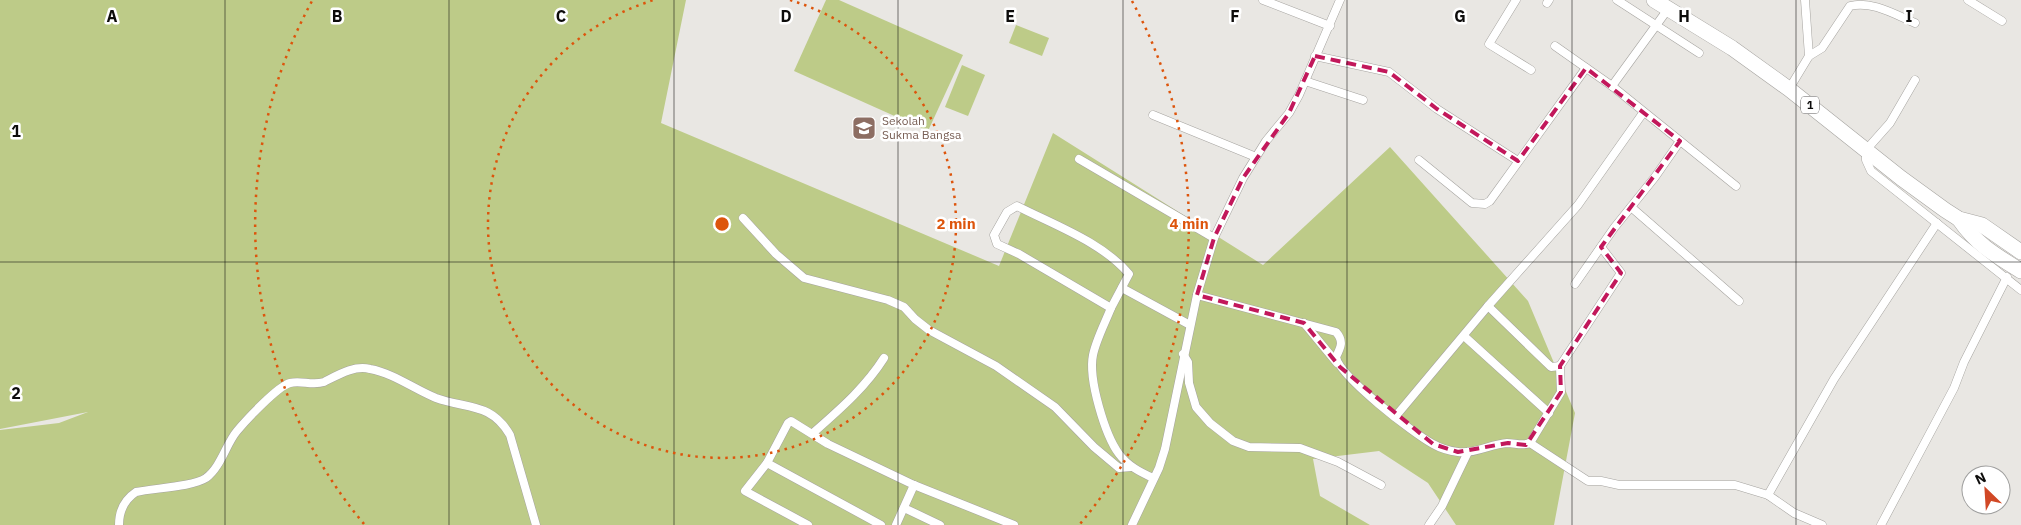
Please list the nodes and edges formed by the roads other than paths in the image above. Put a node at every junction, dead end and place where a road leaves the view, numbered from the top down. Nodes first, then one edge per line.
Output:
1 (1262, 0) edge
2 (1340, 0) edge
3 (1516, 0) edge
4 (1617, 0) edge
5 (1654, 0) edge
6 (1805, 0) edge
7 (1968, 0) edge
8 (1668, 9) junction
9 (2002, 21) dead end
10 (1915, 23) dead end
11 (1656, 24) junction
12 (1330, 26) junction
13 (1554, 46) dead end
14 (1699, 53) dead end
15 (1315, 56) junction
16 (1809, 56) junction
17 (1586, 68) junction
18 (1531, 70) dead end
19 (1915, 80) dead end
20 (1305, 81) junction
21 (1612, 86) junction
22 (1789, 89) junction
23 (1363, 100) dead end
24 (1643, 113) junction
25 (1153, 115) dead end
26 (1680, 141) junction
27 (1866, 150) junction
28 (1256, 157) junction
29 (1079, 159) dead end
30 (1419, 160) dead end
31 (1518, 161) junction
32 (1736, 186) dead end
33 (1630, 207) junction
34 (743, 218) dead end
35 (1959, 219) junction
36 (1937, 223) junction
37 (1214, 238) junction
38 (1601, 247) junction
39 (2021, 251) edge
40 (2021, 271) edge
41 (2007, 277) junction
42 (1575, 284) dead end
43 (1122, 288) junction
44 (2021, 290) edge
45 (1197, 295) junction
46 (1739, 301) dead end
47 (1488, 306) junction
48 (1111, 308) junction
49 (1304, 323) junction
50 (1190, 324) junction
51 (1464, 336) junction
52 (1183, 354) junction
53 (884, 358) dead end
54 (1337, 363) junction
55 (1560, 366) junction
56 (1549, 414) junction
57 (1395, 417) junction
58 (813, 434) junction
59 (1530, 444) junction
60 (1468, 452) junction
61 (766, 463) junction
62 (1131, 467) junction
63 (1153, 478) junction
64 (914, 485) junction
65 (1381, 485) dead end
66 (1768, 496) junction
67 (904, 508) junction
68 (119, 525) edge
69 (536, 525) edge
70 (808, 525) edge
71 (881, 525) edge
72 (896, 525) edge
73 (940, 525) edge
74 (1014, 525) edge
75 (1132, 525) edge
76 (1429, 525) edge
77 (1822, 525) edge
78 (1881, 525) edge

1 - 12 street
2 - 12 street
3 - 18 street
4 - 11 street
5 - 8 highway, 1
6 - 16 street
7 - 9 street
8 - 11 street
8 - 22 highway, 1
10 - 16 street
11 - 14 street
11 - 21 street
12 - 15 street
13 - 17 street
15 - 20 street
15 - 31 street
16 - 22 street
17 - 21 street
17 - 31 street
19 - 27 street
20 - 23 street
20 - 28 street
21 - 24 street
22 - 27 highway, 1
24 - 26 street
24 - 47 street
25 - 28 street
26 - 32 street
26 - 33 street
27 - 35 highway, 1
27 - 36 street
28 - 37 street
29 - 37 street
30 - 31 street
33 - 38 street
33 - 46 street
34 - 62 street
35 - 39 highway, 1
35 - 40 highway, 1
36 - 41 street
36 - 66 street
37 - 45 street
38 - 42 street
38 - 55 street
41 - 44 street
41 - 78 street
43 - 48 street
43 - 48 street
43 - 50 street
45 - 49 street
45 - 50 street
47 - 51 street
47 - 55 street
48 - 62 street
49 - 54 street
49 - 54 street
50 - 52 street
51 - 56 street
51 - 57 street
52 - 63 street
52 - 65 street
53 - 58 street
54 - 57 street
55 - 56 street
56 - 59 street
57 - 60 street
58 - 61 street
58 - 64 street
59 - 60 street
59 - 66 street
60 - 76 street
61 - 70 street
61 - 71 street
62 - 63 street
63 - 75 street
64 - 67 street
64 - 74 street
66 - 77 street
67 - 72 street
67 - 73 street
68 - 69 street

